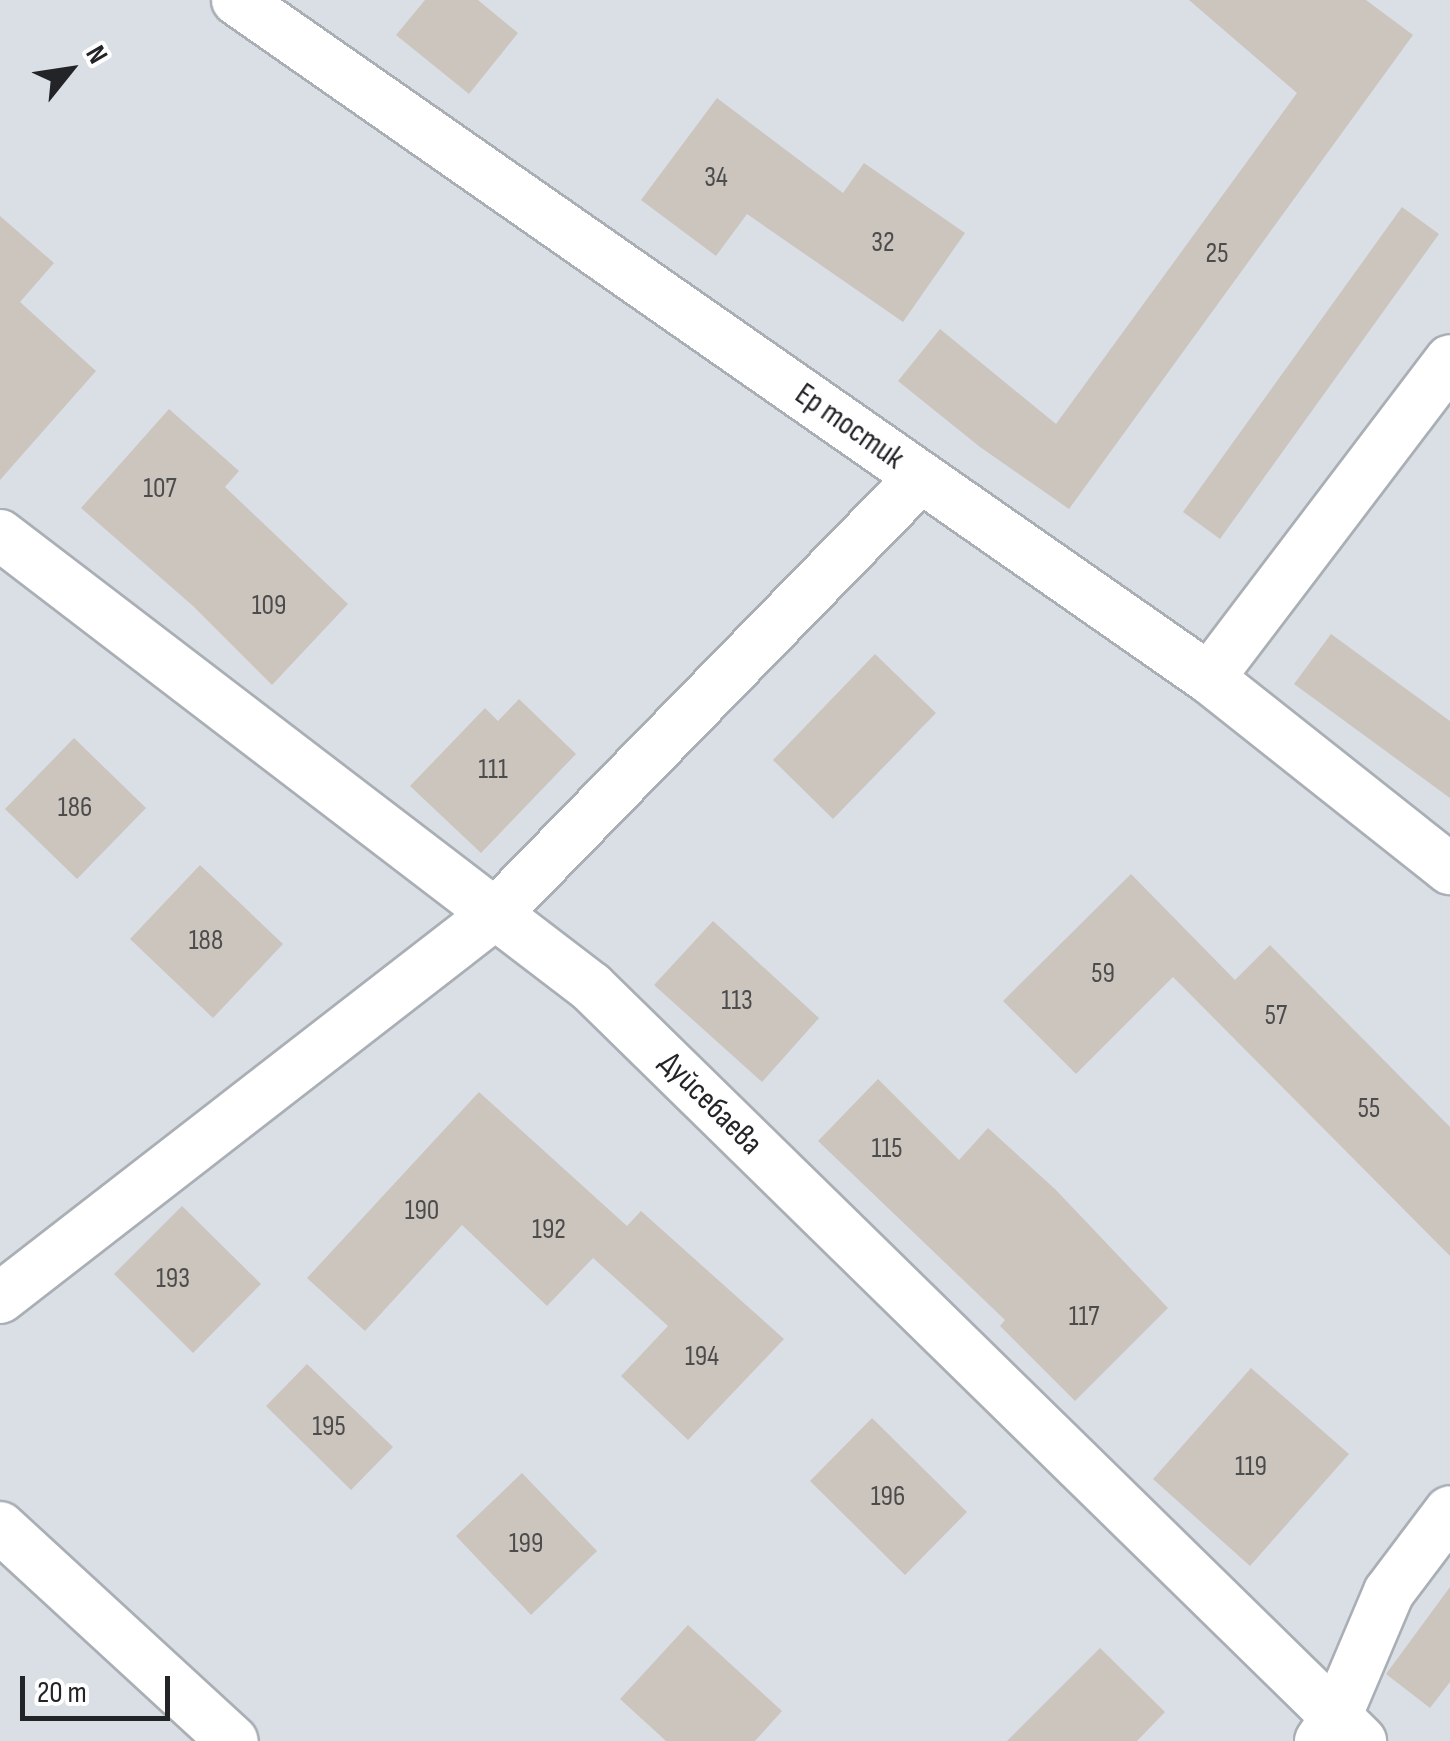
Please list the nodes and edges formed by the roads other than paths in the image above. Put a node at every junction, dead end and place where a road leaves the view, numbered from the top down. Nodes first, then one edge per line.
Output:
1 (237, 0) edge
2 (1450, 360) edge
3 (921, 477) junction
4 (0, 535) edge
5 (1209, 678) junction
6 (1450, 869) edge
7 (495, 914) junction
8 (0, 1298) edge
9 (1450, 1512) edge
10 (0, 1528) edge
11 (1338, 1734) edge
12 (233, 1741) edge

1 - 3 street, Ер тостик
2 - 5 street
3 - 5 street, Ер тостик
3 - 7 street
4 - 7 street, Дуйсебаева
5 - 6 street, Ер тостик
7 - 8 street
7 - 11 street, Дуйсебаева
9 - 11 street
10 - 12 street

